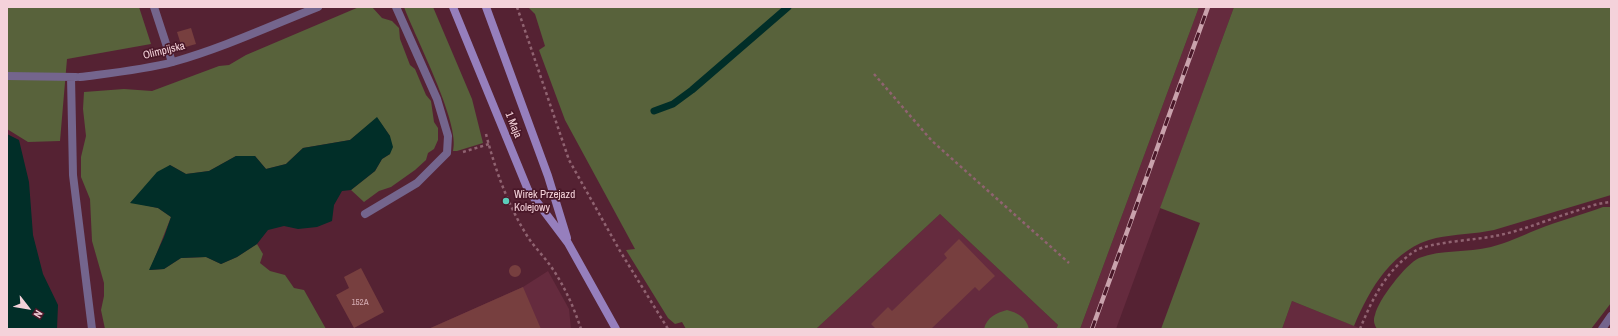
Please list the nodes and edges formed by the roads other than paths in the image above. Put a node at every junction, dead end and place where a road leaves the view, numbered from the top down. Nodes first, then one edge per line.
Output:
1 (154, 7) edge
2 (318, 7) edge
3 (396, 7) edge
4 (453, 7) edge
5 (486, 7) edge
6 (172, 62) junction
7 (7, 76) edge
8 (71, 77) junction
9 (365, 214) dead end
10 (568, 243) junction
11 (1611, 316) edge
12 (92, 329) edge
13 (616, 329) edge
14 (1602, 329) edge

1 - 6 street
2 - 6 street, Olimpijska
3 - 9 street
4 - 10 main road, 1 Maja
5 - 10 main road, 1 Maja
6 - 8 street, Olimpijska
7 - 8 street, Olimpijska
8 - 12 street
10 - 13 main road, 1 Maja
11 - 14 street

